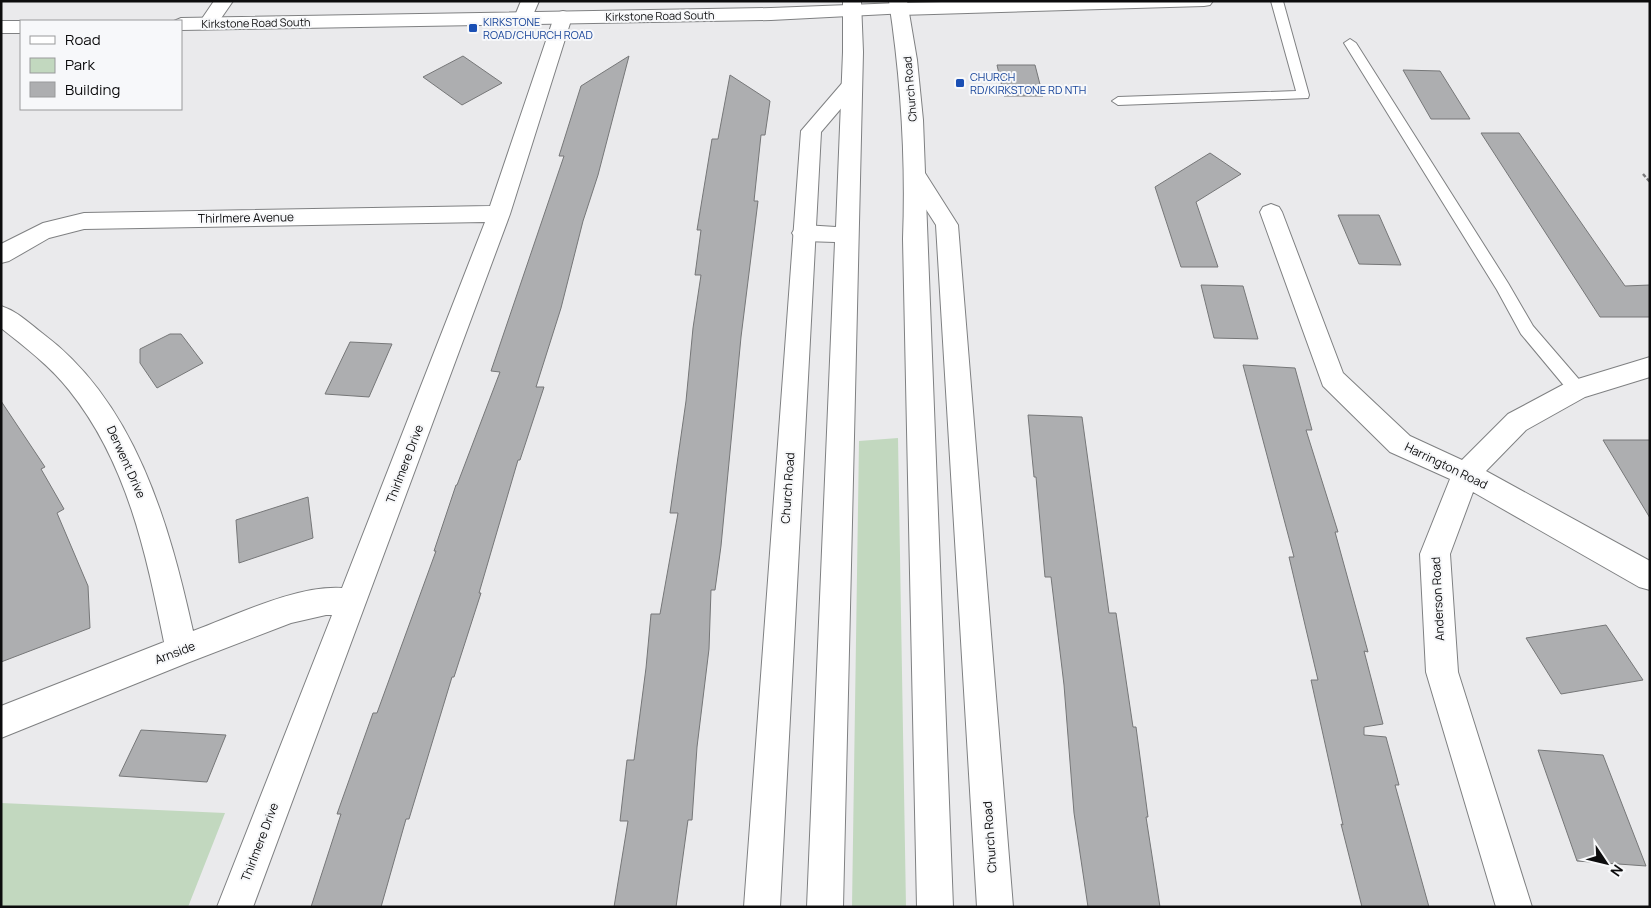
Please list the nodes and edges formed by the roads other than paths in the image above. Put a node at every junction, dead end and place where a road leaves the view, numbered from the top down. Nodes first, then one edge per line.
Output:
1 (224, 1) edge
2 (1204, 1) edge
3 (1276, 1) edge
4 (899, 5) edge
5 (852, 6) edge
6 (526, 10) edge
7 (563, 17) junction
8 (208, 23) junction
9 (182, 24) edge
10 (1, 27) edge
11 (20, 27) edge
12 (1350, 44) dead end
13 (851, 85) junction
14 (1118, 101) dead end
15 (917, 178) junction
16 (1271, 212) dead end
17 (498, 214) junction
18 (804, 233) junction
19 (846, 235) junction
20 (1, 255) edge
21 (1, 315) edge
22 (1650, 367) edge
23 (1577, 388) junction
24 (1466, 474) junction
25 (1650, 577) edge
26 (352, 603) junction
27 (181, 650) junction
28 (1, 722) edge
29 (235, 907) edge
30 (762, 907) edge
31 (825, 907) edge
32 (935, 907) edge
33 (995, 907) edge
34 (1514, 907) edge

1 - 8 main road
2 - 4 main road, Kirkstone Road South
3 - 14 lane
4 - 5 main road, Kirkstone Road South
4 - 15 main road, Church Road
5 - 7 main road, Kirkstone Road South
5 - 13 main road
6 - 7 main road, Kirkstone Road South
6 - 8 main road, Kirkstone Road South
7 - 17 main road, Thirlmere Drive
8 - 9 main road, Kirkstone Road South
10 - 11 main road
12 - 23 lane
13 - 18 main road, Church Road
13 - 19 main road
15 - 32 main road, Church Road
15 - 33 main road, Church Road
16 - 24 main road, Harrington Road
17 - 20 main road, Thirlmere Avenue
17 - 26 main road, Thirlmere Drive
18 - 19 main road
18 - 30 main road, Church Road
19 - 31 main road
21 - 27 main road, Derwent Drive
22 - 23 main road, Anderson Road
23 - 24 main road, Anderson Road
24 - 25 main road, Harrington Road
24 - 34 main road, Anderson Road
26 - 27 main road, Arnside
26 - 29 main road, Thirlmere Drive
27 - 28 main road, Arnside

